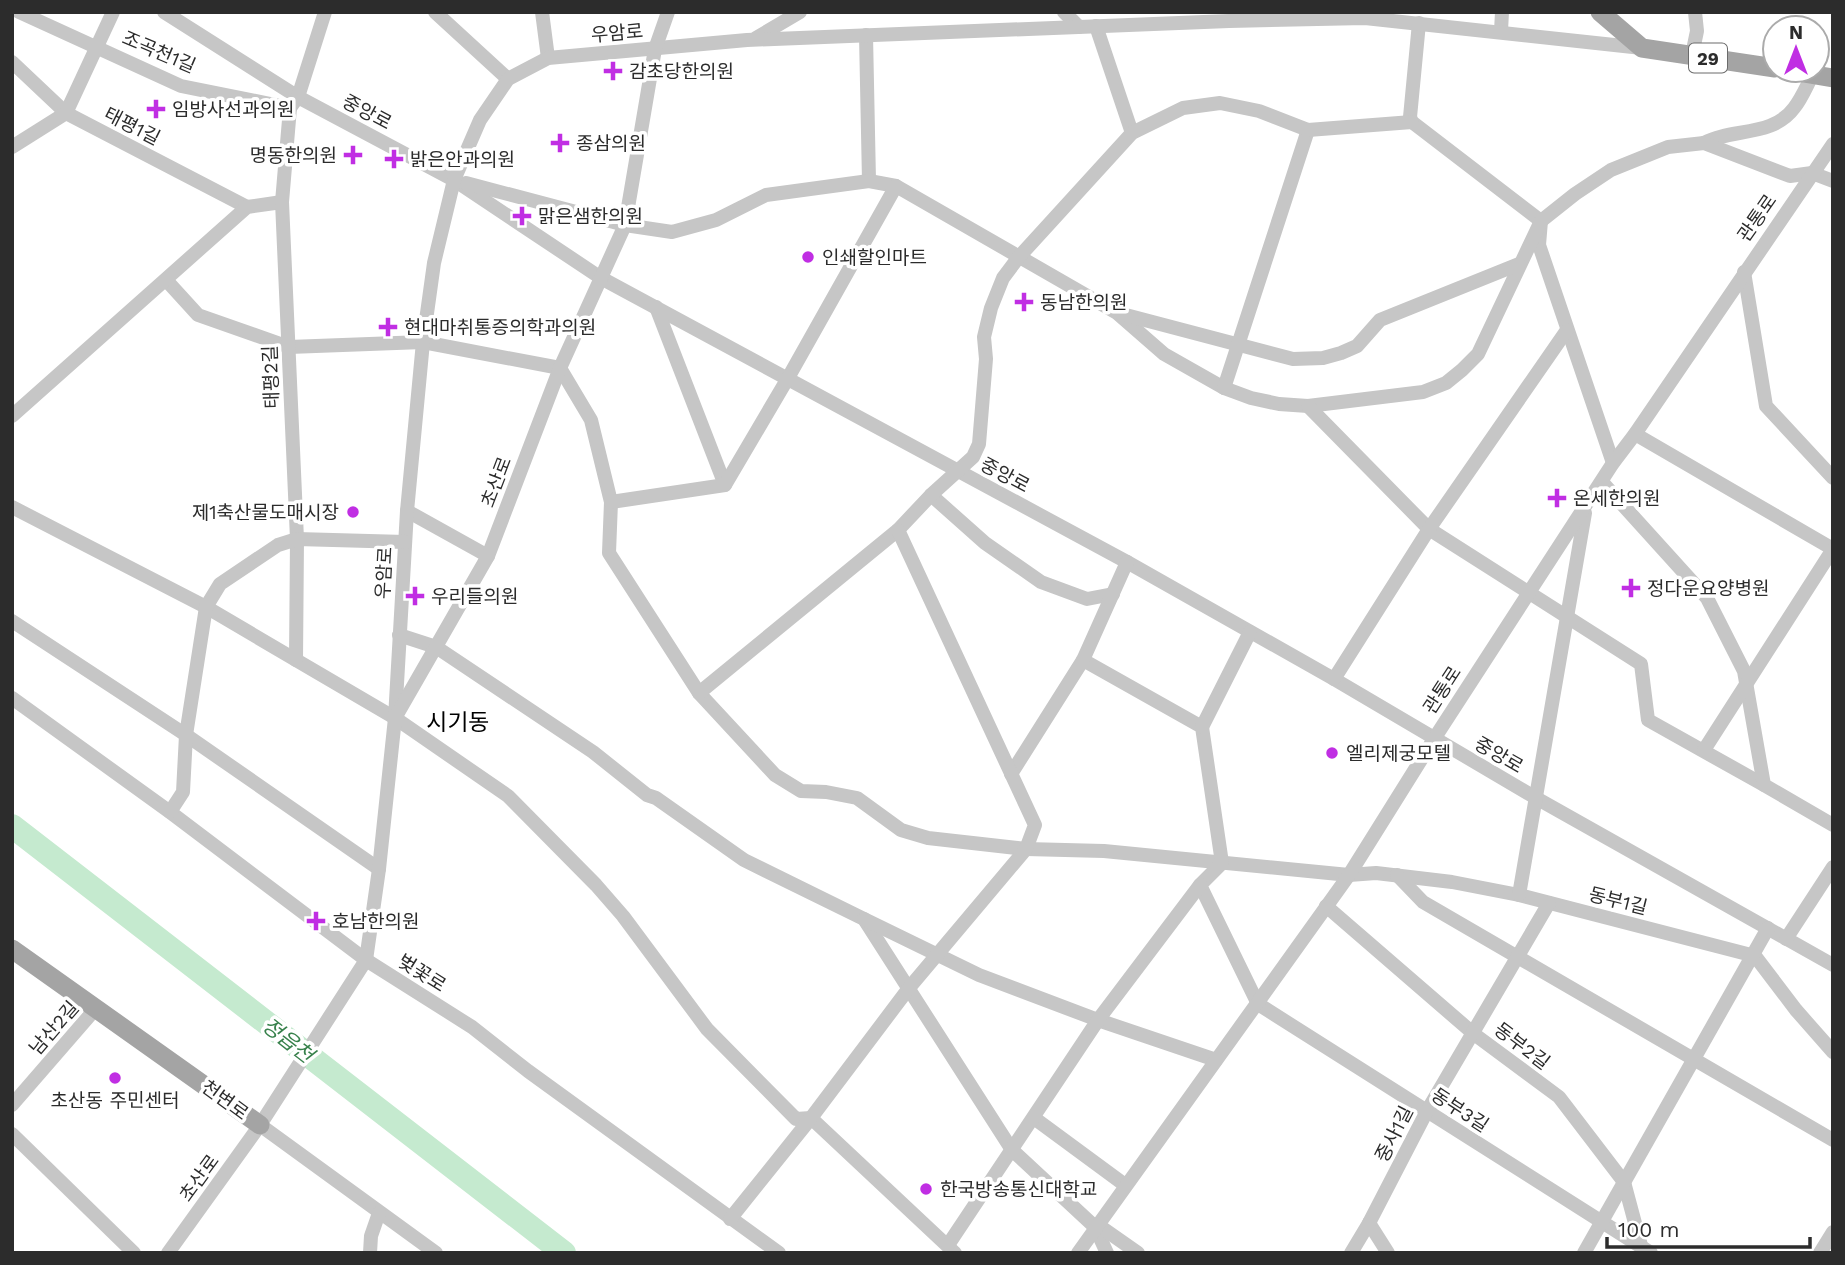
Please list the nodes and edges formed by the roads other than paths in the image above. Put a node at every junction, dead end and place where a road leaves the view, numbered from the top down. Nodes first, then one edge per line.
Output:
1 (19, 12) edge
2 (113, 12) edge
3 (164, 12) edge
4 (325, 12) edge
5 (435, 12) edge
6 (542, 12) edge
7 (668, 12) edge
8 (800, 12) edge
9 (1064, 12) edge
10 (1502, 12) edge
11 (1600, 12) edge
12 (1695, 12) edge
13 (1230, 17) edge
14 (1419, 23) junction
15 (1096, 26) junction
16 (1079, 27) junction
17 (1501, 32) junction
18 (866, 36) junction
19 (752, 40) junction
20 (99, 46) junction
21 (656, 48) junction
22 (1642, 48) junction
23 (1692, 55) junction
24 (548, 58) junction
25 (12, 62) edge
26 (1761, 66) edge
27 (508, 79) junction
28 (1808, 84) edge
29 (294, 102) junction
30 (66, 113) junction
31 (1412, 122) junction
32 (1308, 130) junction
33 (1132, 133) junction
34 (1703, 143) junction
35 (1833, 144) edge
36 (12, 147) edge
37 (1812, 173) junction
38 (454, 180) junction
39 (869, 181) junction
40 (1833, 181) edge
41 (896, 186) junction
42 (282, 202) junction
43 (247, 207) junction
44 (1541, 221) junction
45 (625, 225) junction
46 (1018, 258) junction
47 (1519, 264) junction
48 (1744, 272) junction
49 (601, 278) junction
50 (167, 281) junction
51 (656, 307) junction
52 (1117, 313) junction
53 (1567, 330) junction
54 (423, 342) junction
55 (1240, 345) junction
56 (289, 347) junction
57 (560, 368) junction
58 (788, 379) junction
59 (1224, 388) junction
60 (1308, 406) junction
61 (12, 416) edge
62 (1634, 434) junction
63 (1613, 463) junction
64 (958, 472) junction
65 (1833, 478) edge
66 (1602, 482) junction
67 (725, 485) junction
68 (931, 495) junction
69 (611, 502) junction
70 (1586, 505) junction
71 (12, 507) edge
72 (407, 511) junction
73 (1429, 529) junction
74 (898, 530) junction
75 (297, 539) junction
76 (405, 542) junction
77 (1833, 549) edge
78 (488, 556) junction
79 (1127, 562) junction
80 (1529, 592) junction
81 (1113, 594) junction
82 (206, 607) junction
83 (1567, 617) junction
84 (12, 621) edge
85 (1250, 632) junction
86 (399, 635) junction
87 (436, 647) junction
88 (296, 660) junction
89 (1083, 660) junction
90 (1334, 679) junction
91 (1747, 686) junction
92 (699, 692) junction
93 (12, 698) edge
94 (395, 718) junction
95 (1202, 727) junction
96 (186, 735) junction
97 (1434, 739) junction
98 (1703, 750) junction
99 (1011, 774) junction
100 (1764, 785) junction
101 (1536, 798) junction
102 (170, 812) junction
103 (1833, 825) edge
104 (1026, 849) junction
105 (1222, 863) junction
106 (1833, 867) edge
107 (379, 869) junction
108 (1397, 875) junction
109 (1349, 876) junction
110 (1200, 885) junction
111 (1519, 895) junction
112 (1549, 903) junction
113 (1326, 906) junction
114 (864, 919) junction
115 (1768, 928) junction
116 (1786, 939) junction
117 (12, 949) edge
118 (938, 953) junction
119 (1755, 956) junction
120 (1519, 958) junction
121 (366, 960) junction
122 (1833, 965) edge
123 (909, 988) junction
124 (1258, 1004) junction
125 (97, 1007) junction
126 (1098, 1020) junction
127 (1474, 1034) junction
128 (1833, 1052) edge
129 (1696, 1059) junction
130 (1216, 1060) junction
131 (12, 1105) edge
132 (1427, 1111) junction
133 (811, 1118) junction
134 (1034, 1118) junction
135 (260, 1125) junction
136 (12, 1134) edge
137 (1833, 1140) edge
138 (1012, 1150) junction
139 (1624, 1182) junction
140 (1125, 1185) junction
141 (379, 1213) junction
142 (730, 1219) junction
143 (1369, 1223) junction
144 (1602, 1224) junction
145 (1097, 1226) junction
146 (1833, 1232) edge
147 (951, 1249) edge
148 (1645, 1251) edge
149 (134, 1253) edge
150 (169, 1253) edge
151 (370, 1253) edge
152 (436, 1253) edge
153 (779, 1253) edge
154 (1078, 1253) edge
155 (1107, 1253) edge
156 (1138, 1253) edge
157 (1351, 1253) edge
158 (1388, 1253) edge
159 (1584, 1253) edge
160 (1821, 1253) edge

1 - 20 street, 조곡천1길
2 - 20 street
3 - 29 street, 중앙로
4 - 29 street, 태평2길
5 - 27 street
6 - 24 street
7 - 21 street, 초산로
8 - 19 street
9 - 16 street
10 - 17 street
11 - 22 main road
12 - 23 street
13 - 14 street, 우암로
13 - 15 street, 우암로
14 - 17 street, 우암로
14 - 31 street
15 - 16 street, 우암로
15 - 33 street
16 - 18 street, 우암로
17 - 22 street, 우암로
18 - 19 street, 우암로
18 - 39 street
19 - 21 street, 우암로
20 - 29 street, 조곡천1길
20 - 30 street
21 - 24 street, 우암로
21 - 45 street, 초산로
22 - 23 main road, 29
23 - 26 main road, 29
24 - 27 street, 우암로
25 - 30 street, 태평1길
27 - 38 street, 우암로
28 - 34 street
29 - 38 street, 중앙로
29 - 42 street, 태평2길
30 - 36 street
30 - 43 street, 태평1길
31 - 32 street
31 - 44 street
32 - 33 street
32 - 55 street
33 - 46 street
34 - 37 street
34 - 44 street
35 - 37 street, 관통로
37 - 40 street
37 - 48 street, 관통로
38 - 45 street
38 - 49 street, 중앙로
38 - 54 street, 우암로
39 - 41 street
39 - 45 street
41 - 46 street
41 - 58 street
42 - 43 street
42 - 56 street, 태평2길
43 - 50 street
44 - 47 street
44 - 53 street
45 - 49 street, 초산로
46 - 52 street
46 - 64 street
47 - 55 street
47 - 60 street
48 - 62 street, 관통로
48 - 65 street
49 - 51 street, 중앙로
49 - 57 street, 초산로
50 - 56 street
50 - 61 street
51 - 58 street, 중앙로
51 - 67 street
52 - 55 street
52 - 59 street
53 - 63 street
53 - 73 street
54 - 56 street
54 - 57 street
54 - 72 street, 우암로
55 - 59 street
56 - 75 street, 태평2길
57 - 69 street, 동부1길
57 - 78 street, 초산로
58 - 64 street, 중앙로
58 - 67 street
59 - 60 street
60 - 73 street
62 - 63 street, 관통로
62 - 77 street
63 - 66 street, 관통로
64 - 68 street
64 - 79 street, 중앙로
66 - 70 street, 관통로
66 - 91 street
67 - 69 street
68 - 74 street
68 - 81 street
69 - 92 street, 동부1길
70 - 80 street, 관통로
70 - 83 street
71 - 82 street
72 - 76 street, 우암로
72 - 78 street
73 - 80 street
73 - 90 street
74 - 92 street
74 - 99 street
75 - 76 street
75 - 82 street
75 - 88 street, 태평2길
76 - 86 street, 우암로
77 - 91 street
78 - 87 street, 초산로
79 - 81 street
79 - 85 street, 중앙로
80 - 83 street
80 - 97 street, 관통로
81 - 89 street
82 - 88 street
82 - 96 street
83 - 98 street
83 - 101 street
84 - 96 street
85 - 90 street, 중앙로
85 - 95 street
86 - 87 street
86 - 94 street, 우암로
87 - 94 street, 초산로
87 - 114 street
88 - 94 street
89 - 95 street
89 - 99 street
90 - 97 street, 중앙로
91 - 98 street
91 - 100 street
92 - 104 street, 동부1길
93 - 102 street, 벚꽃로
94 - 107 street, 초산로
94 - 133 street
95 - 105 street
96 - 102 street
96 - 107 street
97 - 101 street, 중앙로
97 - 109 street, 관통로
98 - 100 street
99 - 104 street
100 - 103 street
101 - 111 street
101 - 115 street, 중앙로
102 - 121 street, 벚꽃로
104 - 105 street, 동부1길
104 - 118 street
105 - 109 street, 동부1길
105 - 110 street
106 - 116 street
107 - 121 street, 초산로
108 - 109 street, 동부1길
108 - 111 street, 동부1길
108 - 120 street
109 - 113 street, 관통로
110 - 124 street
110 - 126 street
111 - 112 street, 동부1길
112 - 119 street, 동부1길
112 - 120 street, 중사1길
113 - 124 street, 관통로
113 - 127 street, 동부2길
114 - 118 street
114 - 123 street
115 - 116 street, 중앙로
115 - 119 street
116 - 122 street, 중앙로
117 - 125 main road, 천변로
118 - 123 street
118 - 126 street
119 - 128 street
119 - 129 street
120 - 127 street, 중사1길
120 - 129 street
121 - 135 street, 초산로
121 - 142 street, 벚꽃로
123 - 133 street
123 - 138 street
124 - 130 street, 관통로
124 - 132 street, 동부3길
125 - 131 street, 남산2길
125 - 135 main road, 천변로
126 - 130 street
126 - 134 street
127 - 132 street, 중사1길
127 - 139 street, 동부2길
129 - 137 street
129 - 139 street
130 - 140 street, 관통로
132 - 143 street, 중사1길
132 - 144 street, 동부3길
133 - 142 street
133 - 147 street
134 - 138 street
134 - 140 street
135 - 141 street, 천변로
135 - 150 street, 초산로
136 - 149 street
138 - 145 street
138 - 147 street
139 - 144 street
139 - 148 street, 동부2길
140 - 145 street, 관통로
141 - 151 street
141 - 152 street, 천변로
142 - 153 street, 벚꽃로
143 - 157 street, 중사1길
143 - 158 street
144 - 148 street, 동부3길
144 - 159 street
145 - 154 street, 관통로
145 - 155 street
145 - 156 street
146 - 160 street

